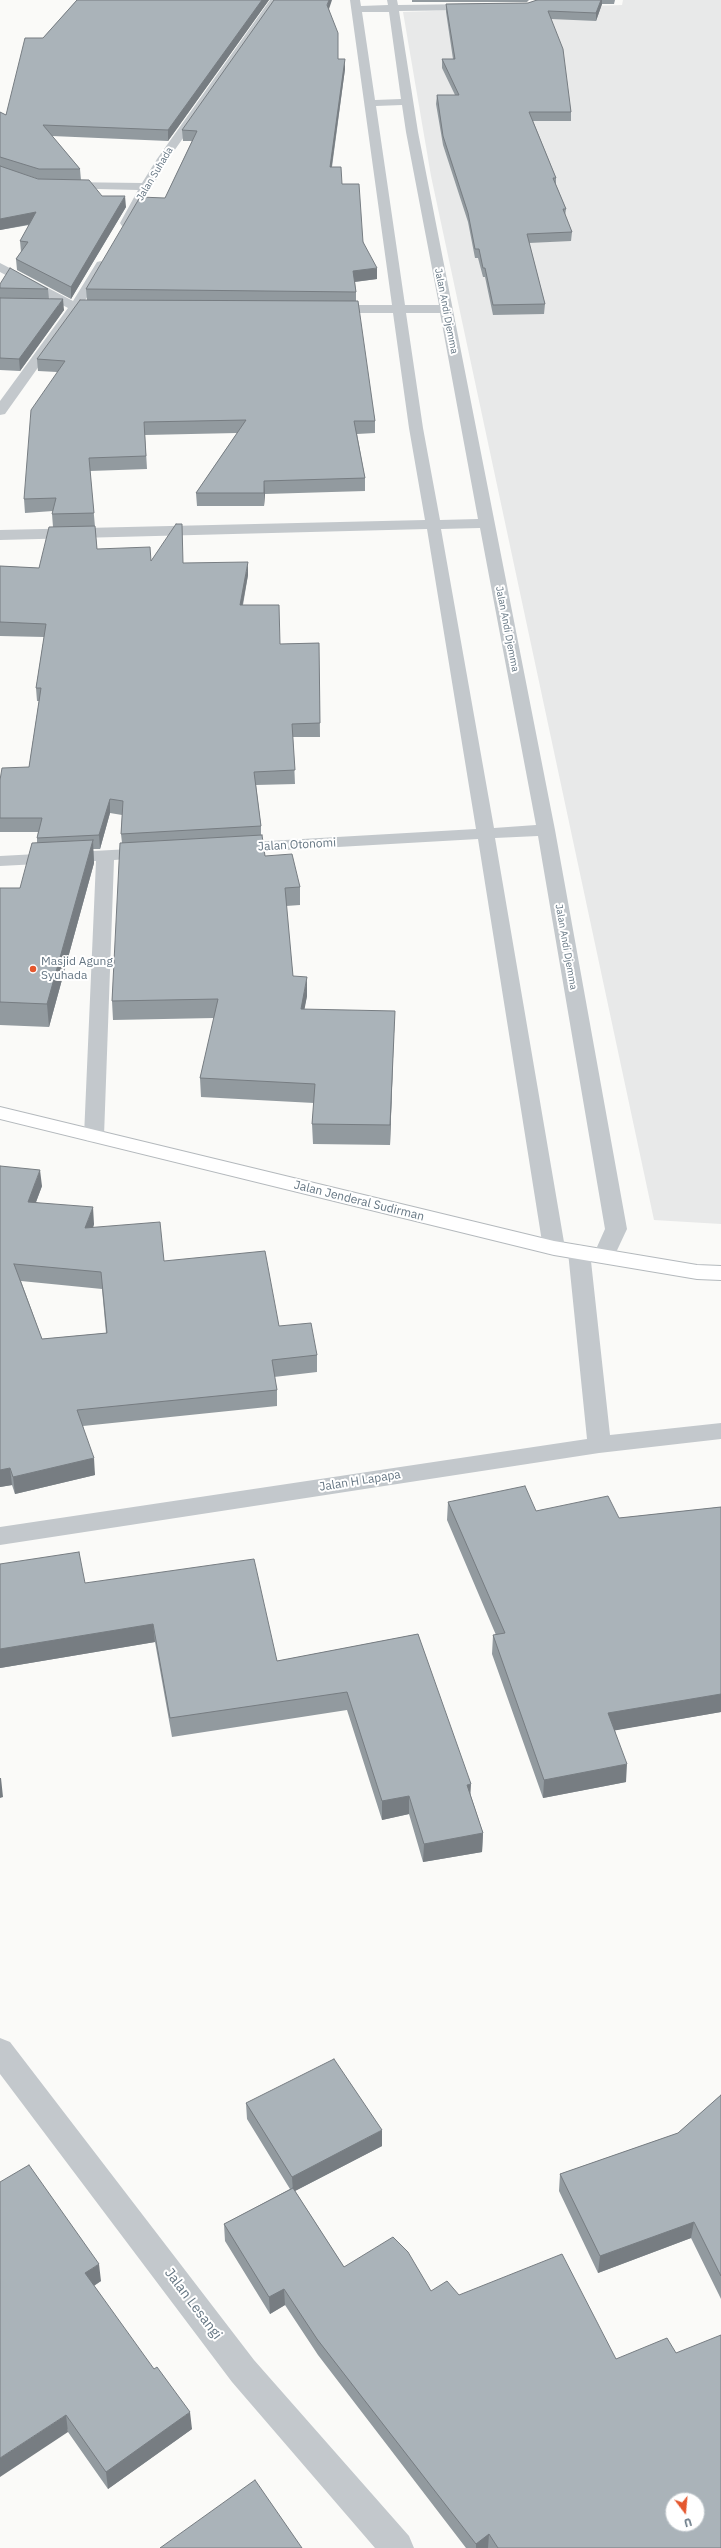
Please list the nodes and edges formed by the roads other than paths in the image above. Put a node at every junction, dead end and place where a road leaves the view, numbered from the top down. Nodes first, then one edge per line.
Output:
1 (275, 0) edge
2 (356, 4) edge
3 (393, 5) edge
4 (488, 7) edge
5 (407, 102) junction
6 (371, 103) junction
7 (50, 186) edge
8 (146, 187) junction
9 (121, 232) edge
10 (108, 252) edge
11 (0, 267) edge
12 (45, 306) edge
13 (75, 307) junction
14 (91, 307) edge
15 (313, 309) edge
16 (400, 309) junction
17 (445, 309) junction
18 (4, 398) edge
19 (0, 411) edge
20 (487, 523) junction
21 (433, 524) junction
22 (0, 534) edge
23 (546, 830) junction
24 (487, 835) junction
25 (216, 849) edge
26 (168, 852) edge
27 (105, 855) junction
28 (0, 860) edge
29 (0, 1113) edge
30 (94, 1136) junction
31 (554, 1248) junction
32 (578, 1252) junction
33 (604, 1256) junction
34 (721, 1273) edge
35 (721, 1431) edge
36 (599, 1445) junction
37 (0, 1536) edge
38 (0, 2051) edge
39 (397, 2548) edge

1 - 8 street, Jalan Suhada
2 - 3 street
2 - 6 street
3 - 4 street
3 - 5 street, Jalan Andi Djemma
5 - 6 street
5 - 17 street, Jalan Andi Djemma
6 - 16 street
7 - 8 street
8 - 9 street, Jalan Suhada
10 - 13 street
11 - 13 street
12 - 13 street
13 - 14 street
13 - 18 street
15 - 16 street
16 - 17 street
16 - 21 street
17 - 20 street, Jalan Andi Djemma
18 - 19 street
20 - 21 street
20 - 23 street, Jalan Andi Djemma
21 - 22 street
21 - 24 street
23 - 24 street, Jalan Otonomi
23 - 33 street, Jalan Andi Djemma
24 - 25 street, Jalan Otonomi
24 - 31 street
26 - 27 street
27 - 28 street
27 - 30 street
29 - 30 highway, Jalan Jenderal Sudirman
30 - 31 highway, Jalan Jenderal Sudirman
31 - 32 highway, Jalan Jenderal Sudirman
32 - 33 highway, Jalan Jenderal Sudirman
32 - 36 street
33 - 34 highway, Jalan Jenderal Sudirman
35 - 36 street, Jalan H Lapapa
36 - 37 street, Jalan H Lapapa
38 - 39 street, Jalan Lesangi

